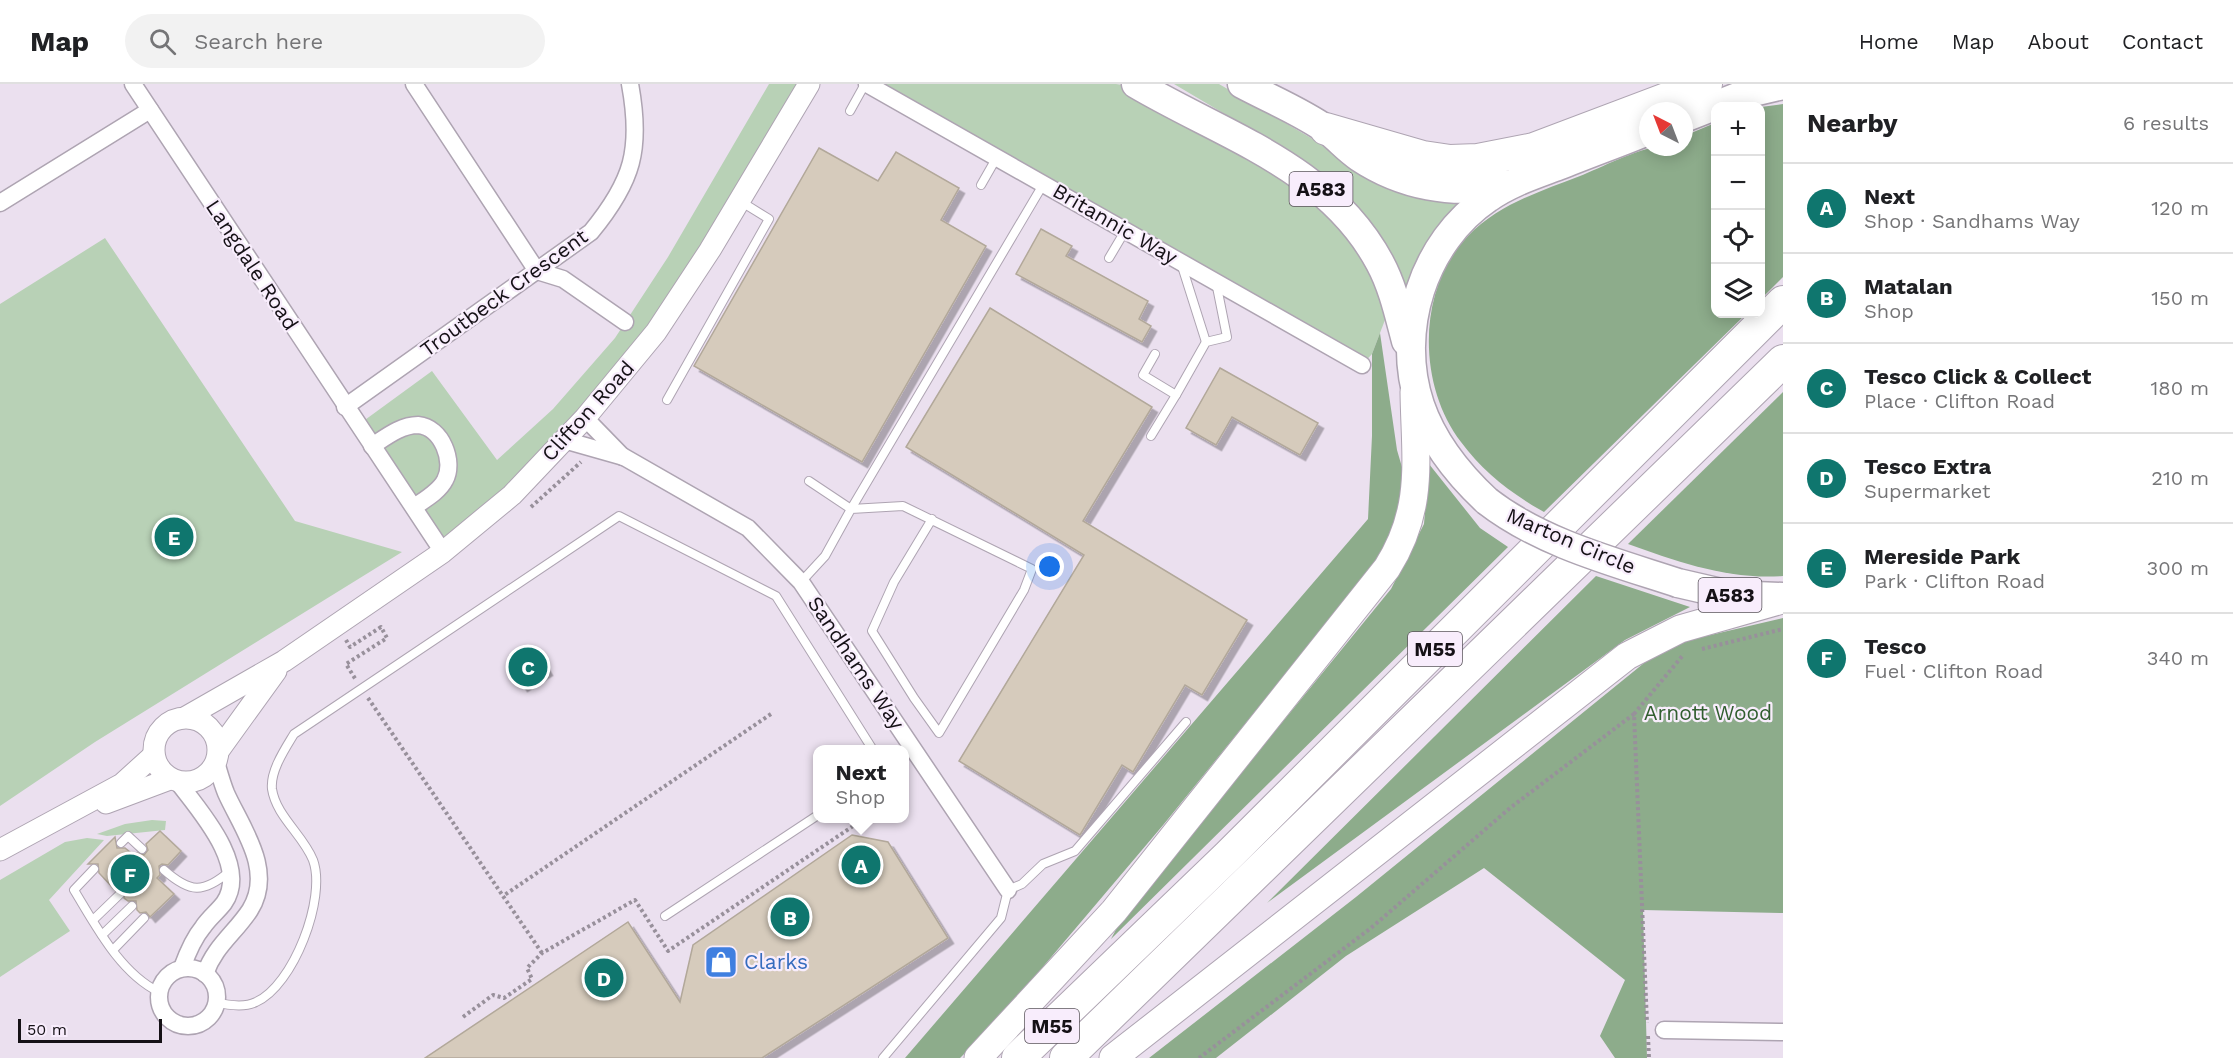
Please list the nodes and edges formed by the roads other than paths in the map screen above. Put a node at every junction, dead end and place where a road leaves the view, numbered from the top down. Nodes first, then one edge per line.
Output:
1 (134, 84) edge
2 (414, 84) edge
3 (630, 84) edge
4 (809, 84) edge
5 (866, 84) edge
6 (1136, 84) edge
7 (1242, 84) edge
8 (1706, 84) edge
9 (1783, 85) edge
10 (1752, 89) edge
11 (150, 110) junction
12 (850, 111) dead end
13 (1693, 113) edge
14 (1326, 129) junction
15 (1639, 134) edge
16 (997, 157) junction
17 (1520, 180) junction
18 (1044, 183) junction
19 (981, 185) dead end
20 (740, 201) junction
21 (0, 203) edge
22 (1125, 231) junction
23 (1109, 258) dead end
24 (1181, 262) junction
25 (537, 271) junction
26 (1216, 282) junction
27 (1783, 302) edge
28 (625, 322) dead end
29 (1206, 342) junction
30 (1155, 354) dead end
31 (1783, 361) edge
32 (1362, 365) dead end
33 (1413, 375) junction
34 (1176, 395) junction
35 (667, 400) dead end
36 (345, 407) junction
37 (585, 418) junction
38 (1151, 436) dead end
39 (564, 440) junction
40 (372, 446) junction
41 (624, 457) junction
42 (809, 481) dead end
43 (414, 507) junction
44 (851, 509) junction
45 (932, 519) junction
46 (442, 552) junction
47 (801, 582) junction
48 (1783, 598) edge
49 (284, 661) junction
50 (186, 717) junction
51 (1186, 722) dead end
52 (870, 745) edge
53 (154, 755) junction
54 (217, 756) junction
55 (174, 780) junction
56 (813, 818) edge
57 (51, 823) junction
58 (121, 843) dead end
59 (142, 849) dead end
60 (0, 850) edge
61 (232, 868) junction
62 (94, 869) dead end
63 (159, 880) dead end
64 (179, 883) junction
65 (1008, 890) junction
66 (171, 892) dead end
67 (120, 894) dead end
68 (132, 906) dead end
69 (665, 916) dead end
70 (144, 918) dead end
71 (93, 920) junction
72 (102, 935) junction
73 (113, 950) junction
74 (182, 968) junction
75 (205, 974) junction
76 (159, 992) junction
77 (215, 1002) junction
78 (1664, 1030) dead end
79 (1783, 1032) edge
80 (883, 1058) edge
81 (978, 1058) edge
82 (1018, 1058) edge
83 (1066, 1058) edge
84 (1113, 1058) edge

1 - 11 street, Langdale Road
2 - 25 street
3 - 25 street, Troutbeck Crescent
4 - 20 street, Clifton Road
5 - 12 lane
5 - 16 street, Britannic Way
6 - 33 highway, A583
7 - 14 highway, A583
8 - 14 highway
9 - 10 highway
10 - 13 highway
11 - 21 street
11 - 36 street, Langdale Road
14 - 17 highway, A583
15 - 17 highway, Marton Circle / A583
16 - 18 street, Britannic Way
16 - 19 lane
17 - 33 highway, Marton Circle / A583
18 - 22 street, Britannic Way
18 - 44 lane
20 - 35 lane
20 - 37 street, Clifton Road
22 - 23 lane
22 - 24 street, Britannic Way
24 - 26 street, Britannic Way
24 - 29 lane
25 - 28 street
25 - 36 street, Troutbeck Crescent
26 - 29 lane
26 - 32 street, Britannic Way
27 - 82 highway, M55
29 - 34 lane
30 - 34 lane
31 - 83 highway, M55
33 - 48 highway, Marton Circle / A583, bridge
33 - 81 main road
34 - 38 lane
36 - 40 street, Langdale Road
37 - 39 street, Clifton Road
37 - 41 street, Sandhams Way
39 - 41 street, Sandhams Way
39 - 46 street, Clifton Road
40 - 43 street, Langdale Road
40 - 43 street
41 - 47 street, Sandhams Way
42 - 44 lane
43 - 46 street, Langdale Road
44 - 45 lane
44 - 47 lane
45 - 45 lane
46 - 49 street, Clifton Road
47 - 65 street, Sandhams Way
48 - 84 main road
49 - 50 street, Clifton Road
49 - 54 street, Clifton Road
50 - 53 street, Clifton Road
50 - 54 street
51 - 65 lane
52 - 77 lane
53 - 55 street
53 - 57 street, Clifton Road
54 - 55 street, Clifton Road
54 - 75 street
55 - 57 street, Clifton Road
55 - 61 street
56 - 69 lane
57 - 60 street, Clifton Road
58 - 59 lane
61 - 64 lane
61 - 74 street
62 - 71 lane
63 - 64 lane
64 - 66 lane
65 - 80 lane
67 - 71 lane
68 - 72 lane
70 - 73 lane
71 - 72 lane
72 - 73 lane
73 - 76 lane
74 - 75 street
74 - 76 street
75 - 77 street
76 - 77 street
78 - 79 street

